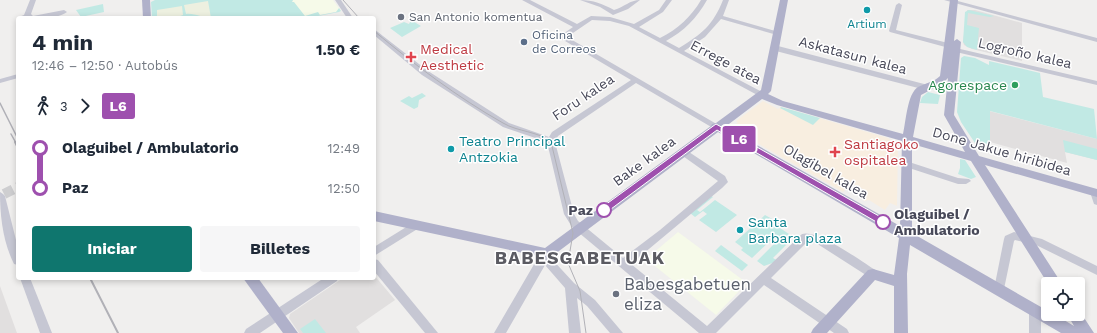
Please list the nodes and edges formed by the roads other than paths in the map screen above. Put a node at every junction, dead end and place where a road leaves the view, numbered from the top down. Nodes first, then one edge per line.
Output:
1 (34, 0) edge
2 (146, 0) edge
3 (338, 0) edge
4 (525, 0) edge
5 (583, 0) edge
6 (637, 0) edge
7 (669, 0) edge
8 (704, 0) edge
9 (726, 0) edge
10 (784, 0) edge
11 (955, 1) edge
12 (899, 5) dead end
13 (64, 12) dead end
14 (25, 16) edge
15 (43, 16) edge
16 (148, 16) edge
17 (349, 16) edge
18 (612, 16) junction
19 (720, 17) junction
20 (576, 26) junction
21 (634, 27) junction
22 (376, 33) edge
23 (777, 33) junction
24 (1097, 40) edge
25 (660, 41) junction
26 (775, 48) junction
27 (951, 50) junction
28 (680, 51) junction
29 (16, 77) edge
30 (636, 80) junction
31 (0, 81) edge
32 (1097, 83) edge
33 (929, 86) junction
34 (952, 90) junction
35 (761, 95) junction
36 (716, 126) junction
37 (550, 140) junction
38 (907, 140) junction
39 (683, 152) junction
40 (974, 158) junction
41 (906, 164) junction
42 (966, 181) dead end
43 (1, 195) edge
44 (1096, 195) edge
45 (376, 216) edge
46 (0, 221) edge
47 (416, 225) junction
48 (578, 228) junction
49 (905, 235) junction
50 (1024, 237) junction
51 (13, 248) junction
52 (376, 251) edge
53 (545, 255) junction
54 (16, 256) edge
55 (623, 264) junction
56 (376, 265) edge
57 (1097, 271) edge
58 (873, 274) junction
59 (1050, 277) edge
60 (764, 279) junction
61 (26, 280) edge
62 (252, 280) edge
63 (331, 280) edge
64 (901, 284) junction
65 (570, 286) junction
66 (999, 289) junction
67 (1035, 310) junction
68 (278, 315) junction
69 (1079, 321) edge
70 (823, 328) edge
71 (46, 333) edge
72 (250, 333) edge
73 (292, 333) edge
74 (432, 333) edge
75 (500, 333) edge
76 (575, 333) edge
77 (617, 333) edge
78 (707, 333) edge
79 (843, 333) edge
80 (901, 333) edge
81 (1035, 333) edge
82 (1074, 333) edge
83 (1087, 333) edge

1 - 14 street
2 - 16 main road
3 - 17 street
4 - 20 street
5 - 18 street
6 - 18 street
7 - 21 street
8 - 25 street
9 - 19 street
10 - 23 main road
11 - 24 street
11 - 27 main road
12 - 27 street, Logroño kalea
13 - 15 street
18 - 20 street
18 - 21 street, Errege atea
19 - 23 street
19 - 28 street
20 - 30 street, Olagibel kalea
21 - 25 street, Errege atea
22 - 37 street
23 - 26 main road
25 - 28 street, Errege atea
26 - 33 street, Askatasun kalea
26 - 35 main road
27 - 32 street, Logroño kalea
27 - 33 main road
27 - 34 main road
28 - 35 street, Errege atea
29 - 31 street
30 - 36 street, Olagibel kalea
30 - 37 street, Foru kalea
33 - 34 street, Askatasun kalea
33 - 38 main road
34 - 40 main road
35 - 36 main road, Bake kalea
35 - 38 main road, Done Jakue hiribidea
36 - 39 main road, Bake kalea
36 - 49 main road, Olagibel kalea
37 - 48 street
38 - 40 main road, Done Jakue hiribidea
38 - 41 main road
39 - 48 main road, Bake kalea
39 - 55 street
40 - 44 main road, Done Jakue hiribidea
40 - 50 main road
41 - 42 street
41 - 49 main road
43 - 51 street
45 - 47 main road
46 - 51 street
47 - 52 street
47 - 53 main road
48 - 53 main road, Bake kalea
48 - 55 street
49 - 64 main road
49 - 66 main road, Olagibel kalea
50 - 57 street
50 - 59 main road
50 - 66 street
51 - 54 street
53 - 65 street
53 - 75 street
55 - 78 street
56 - 74 street
58 - 60 street
58 - 64 main road
58 - 70 main road
60 - 70 street
60 - 78 street
61 - 71 street
62 - 68 main road
63 - 68 street
64 - 80 main road
65 - 76 street
65 - 77 street
66 - 67 main road, Olagibel kalea
67 - 81 street
67 - 82 main road, Olagibel kalea
68 - 72 street
68 - 73 main road
69 - 83 main road
70 - 79 street

